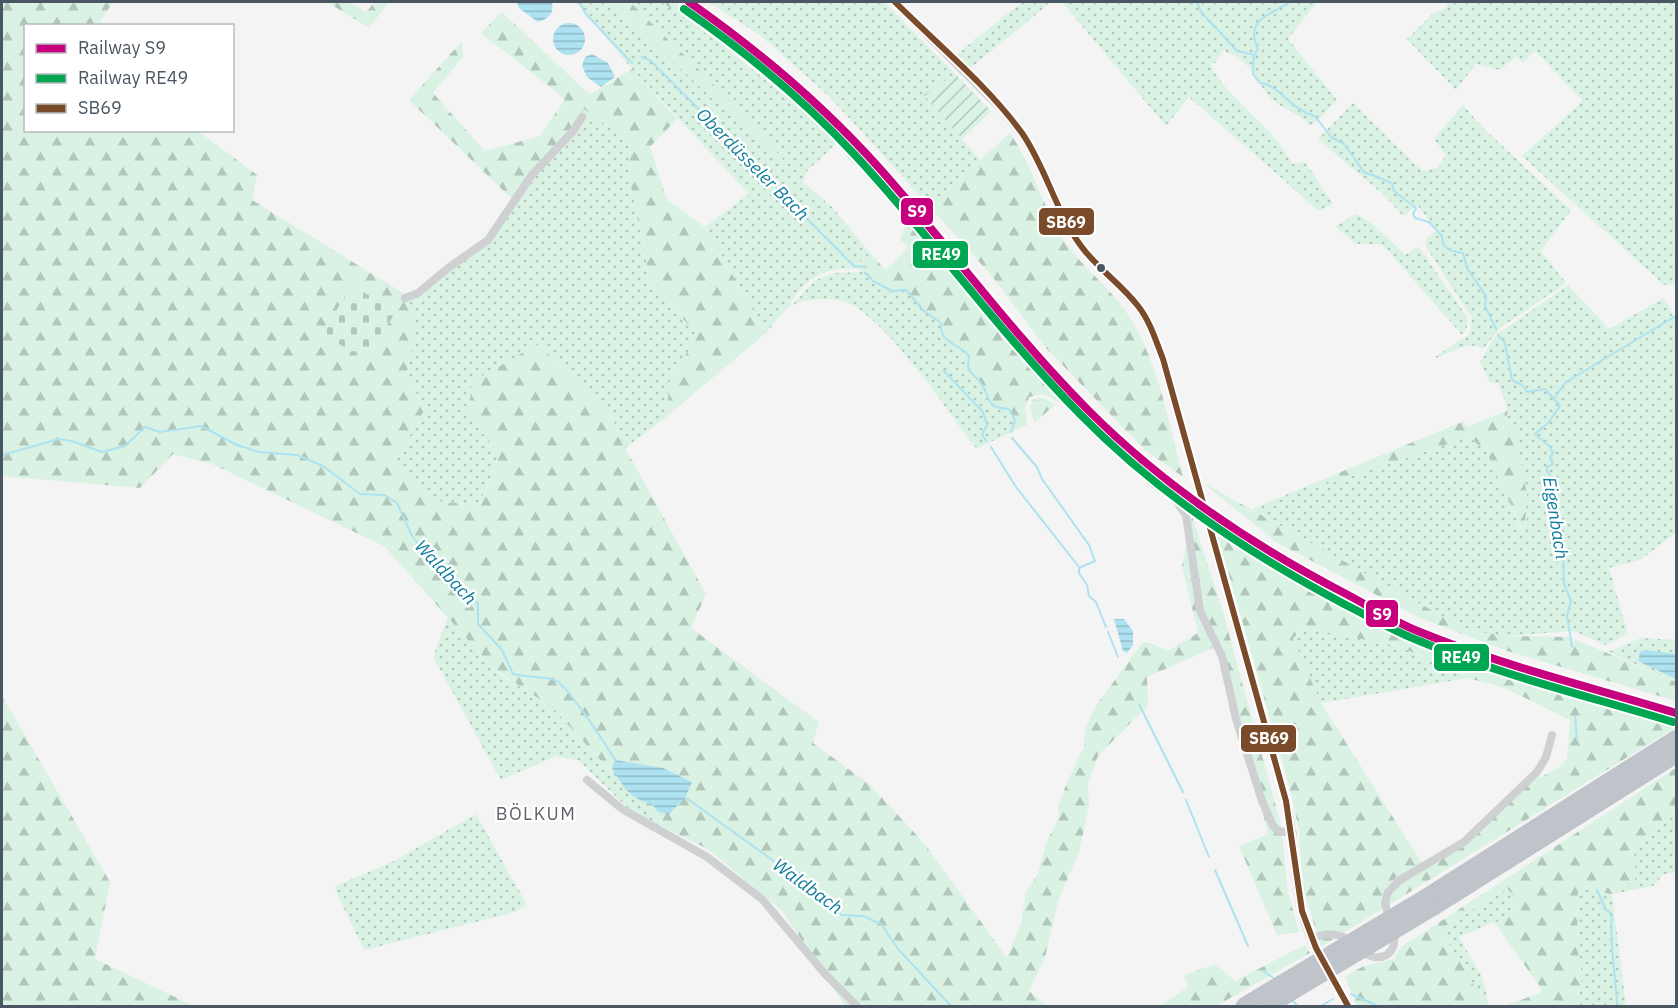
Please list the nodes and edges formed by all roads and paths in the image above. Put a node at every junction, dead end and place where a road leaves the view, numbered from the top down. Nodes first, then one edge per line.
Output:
1 (895, 2) edge
2 (582, 117) dead end
3 (405, 298) dead end
4 (1151, 482) dead end
5 (1552, 735) dead end
6 (1677, 738) edge
7 (1677, 755) edge
8 (587, 780) dead end
9 (1293, 832) junction
10 (1430, 902) junction
11 (1312, 938) junction
12 (857, 1006) edge
13 (1243, 1006) edge
14 (1269, 1006) edge
15 (1348, 1006) edge

1 - 9 street
2 - 3 street
4 - 9 street
5 - 11 street
6 - 10 highway
7 - 10 highway
8 - 12 street
9 - 11 street
10 - 13 highway, bridge
10 - 14 highway, bridge
11 - 15 street

